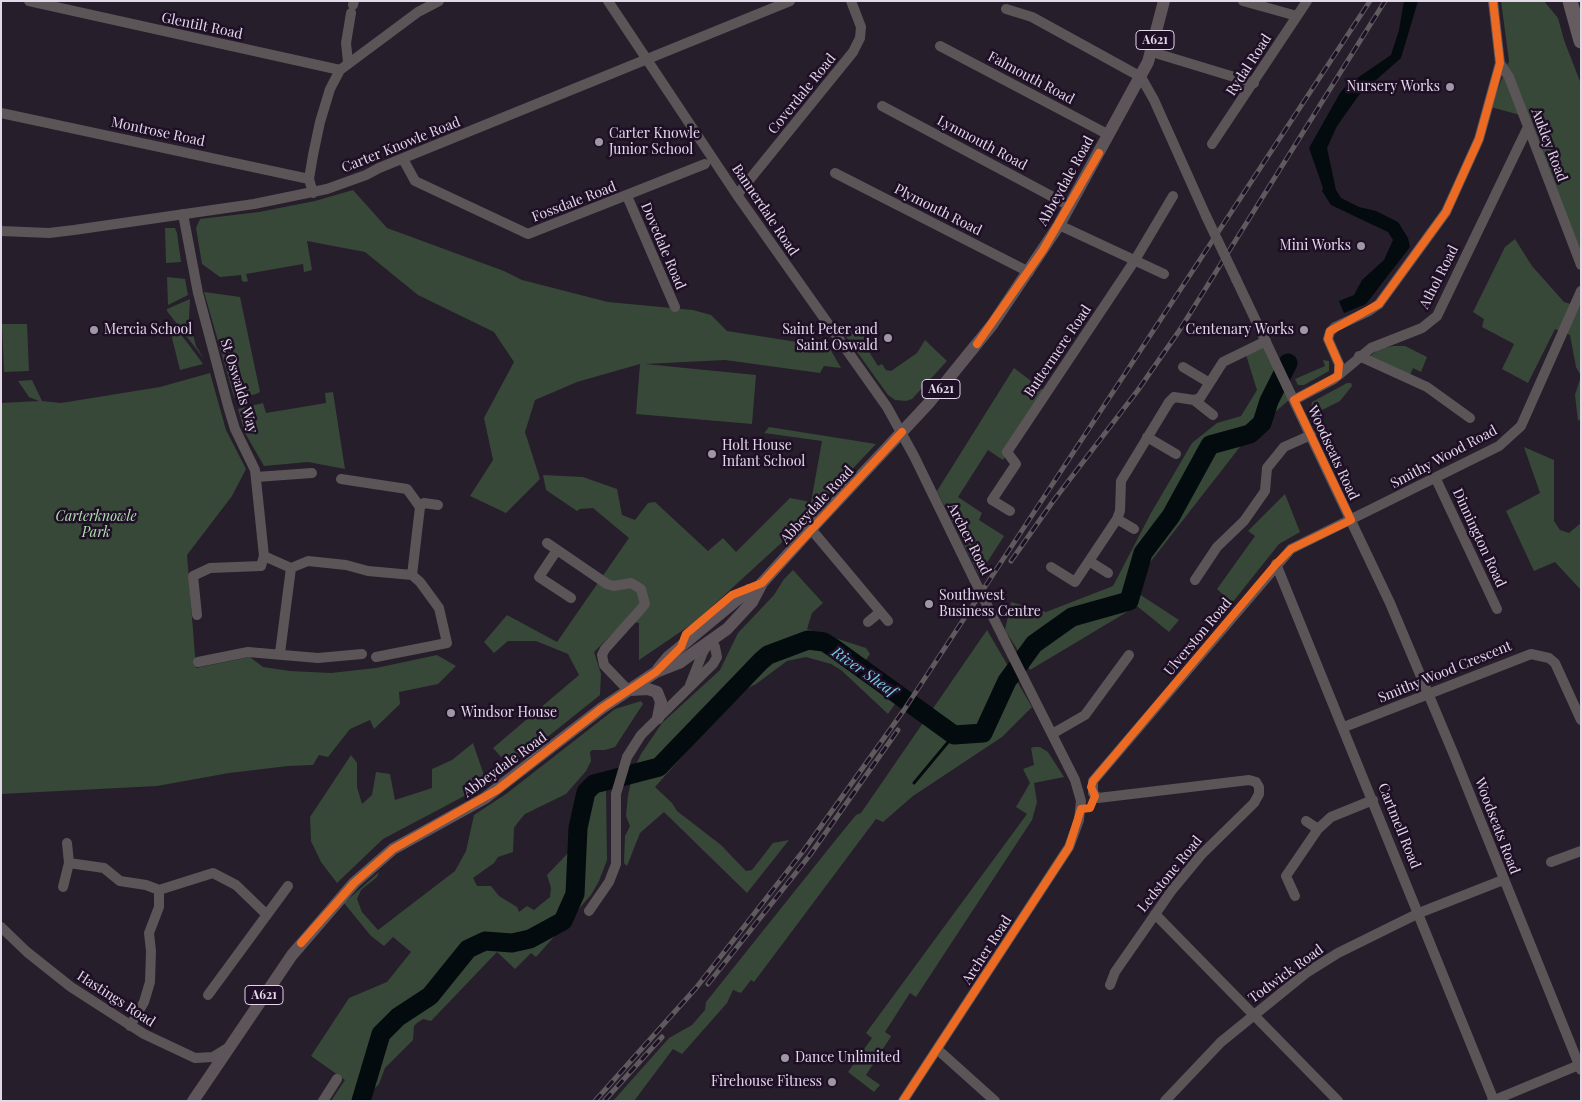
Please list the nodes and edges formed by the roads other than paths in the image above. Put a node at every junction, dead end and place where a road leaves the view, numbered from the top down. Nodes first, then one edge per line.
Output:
1 (29, 1) edge
2 (439, 1) edge
3 (608, 1) edge
4 (790, 1) edge
5 (851, 1) edge
6 (1164, 1) edge
7 (1243, 1) edge
8 (1307, 1) edge
9 (1493, 1) edge
10 (1570, 1) edge
11 (353, 6) edge
12 (1006, 9) dead end
13 (1297, 16) junction
14 (1580, 36) edge
15 (940, 46) dead end
16 (1152, 52) junction
17 (647, 59) junction
18 (348, 62) junction
19 (1500, 64) junction
20 (340, 70) junction
21 (1141, 78) junction
22 (1254, 83) junction
23 (882, 106) dead end
24 (1, 113) edge
25 (1528, 127) junction
26 (1109, 135) junction
27 (1212, 144) dead end
28 (403, 159) junction
29 (705, 164) dead end
30 (835, 173) dead end
31 (309, 179) junction
32 (313, 193) junction
33 (737, 195) junction
34 (627, 196) junction
35 (1173, 196) dead end
36 (1070, 206) junction
37 (184, 214) junction
38 (1059, 225) junction
39 (1, 232) edge
40 (1135, 260) junction
41 (1581, 265) edge
42 (1029, 272) junction
43 (1164, 274) dead end
44 (1581, 291) edge
45 (675, 308) dead end
46 (1266, 341) junction
47 (1359, 356) junction
48 (1183, 368) dead end
49 (1339, 374) junction
50 (1208, 382) junction
51 (1293, 399) junction
52 (1194, 400) junction
53 (1213, 415) dead end
54 (1470, 418) dead end
55 (902, 432) junction
56 (1311, 435) junction
57 (1147, 436) junction
58 (1176, 454) dead end
59 (312, 473) dead end
60 (256, 477) junction
61 (1436, 479) junction
62 (341, 480) dead end
63 (438, 505) dead end
64 (420, 507) junction
65 (1010, 511) dead end
66 (1117, 519) junction
67 (1351, 520) junction
68 (810, 529) junction
69 (1134, 529) dead end
70 (548, 542) dead end
71 (557, 550) junction
72 (264, 556) junction
73 (1089, 561) junction
74 (1276, 564) junction
75 (1051, 567) dead end
76 (291, 568) junction
77 (1108, 573) dead end
78 (412, 574) junction
79 (1196, 580) dead end
80 (762, 583) junction
81 (749, 590) junction
82 (571, 598) dead end
83 (1497, 609) dead end
84 (880, 612) junction
85 (197, 615) dead end
86 (718, 617) junction
87 (888, 621) dead end
88 (868, 622) dead end
89 (695, 636) junction
90 (711, 640) junction
91 (681, 647) junction
92 (280, 653) junction
93 (362, 654) dead end
94 (1129, 655) dead end
95 (376, 657) dead end
96 (198, 662) dead end
97 (656, 672) junction
98 (628, 690) junction
99 (1428, 694) junction
100 (658, 718) junction
101 (1581, 720) edge
102 (1344, 727) junction
103 (1052, 734) junction
104 (1259, 787) joint
105 (1373, 800) junction
106 (1306, 821) dead end
107 (1318, 829) junction
108 (67, 843) dead end
109 (1581, 850) edge
110 (1551, 862) dead end
111 (69, 863) junction
112 (1502, 880) junction
113 (288, 886) dead end
114 (63, 887) dead end
115 (159, 890) junction
116 (1295, 896) dead end
117 (589, 911) dead end
118 (1419, 913) junction
119 (1155, 914) junction
120 (267, 915) junction
121 (1, 927) edge
122 (1110, 985) dead end
123 (208, 995) dead end
124 (1254, 1014) junction
125 (130, 1026) junction
126 (228, 1048) junction
127 (937, 1049) junction
128 (1580, 1068) edge
129 (337, 1079) dead end
130 (193, 1101) edge
131 (323, 1101) edge
132 (903, 1101) edge
133 (995, 1101) edge
134 (1165, 1101) edge
135 (1338, 1101) edge
136 (1493, 1101) edge

1 - 20 street, Glentilt Road
2 - 18 street
3 - 17 street, Bannerdale Road
4 - 17 street, Carter Knowle Road
5 - 33 street, Coverdale Road
6 - 16 main road, Abbeydale Road / A621
7 - 13 street
8 - 13 street, Rydal Road
9 - 19 street
10 - 14 highway
11 - 18 street
12 - 21 street
13 - 22 street, Rydal Road
15 - 26 street, Falmouth Road
16 - 21 main road, Abbeydale Road / A621
16 - 22 street
17 - 28 street, Carter Knowle Road
17 - 33 street, Bannerdale Road
18 - 20 street
19 - 25 street, Aukley Road
19 - 49 street
20 - 31 street
21 - 26 main road, Abbeydale Road / A621
21 - 46 street, Woodseats Road, bridge
22 - 27 street, Rydal Road
23 - 36 street, Lynmouth Road
24 - 31 street, Montrose Road
25 - 41 street, Aukley Road
25 - 47 street, Athol Road
26 - 36 main road, Abbeydale Road / A621
28 - 32 street, Carter Knowle Road
28 - 34 street, Fossdale Road
29 - 34 street, Fossdale Road
30 - 42 street, Plymouth Road
31 - 32 street
32 - 37 street, Carter Knowle Road
33 - 55 street, Bannerdale Road
34 - 45 street, Dovedale Road
35 - 40 street, Buttermere Road
36 - 38 main road, Abbeydale Road / A621
37 - 39 street, Carter Knowle Road
37 - 60 street, St Oswalds Way
38 - 40 street
38 - 42 main road, Abbeydale Road / A621
40 - 43 street
40 - 65 street, Buttermere Road
42 - 55 main road, Abbeydale Road / A621
44 - 61 street, Smithy Wood Road
46 - 50 street
46 - 51 street, Woodseats Road
47 - 49 street, Athol Road
47 - 54 street
48 - 50 street
49 - 51 street, Athol Road
50 - 52 street
51 - 56 street, Woodseats Road
52 - 53 street
52 - 57 street
55 - 68 main road, Abbeydale Road / A621
55 - 103 street, Archer Road, bridge
56 - 67 street, Woodseats Road
56 - 79 street
57 - 58 street
57 - 66 street
59 - 60 street
60 - 72 street, St Oswalds Way
61 - 67 street, Smithy Wood Road
61 - 83 street, Dinnington Road
62 - 64 street
63 - 64 street
64 - 78 street
66 - 69 street
66 - 73 street
67 - 74 street, Ulverston Road
67 - 99 street, Woodseats Road
68 - 80 main road, Abbeydale Road / A621
68 - 84 street
70 - 71 street
71 - 82 street
71 - 98 street
72 - 76 street
72 - 85 street
73 - 75 street
73 - 77 street
74 - 102 street, Cartmell Road
74 - 104 street, Ulverston Road
76 - 78 street
76 - 92 street
78 - 95 street
80 - 81 main road, Abbeydale Road / A621
80 - 90 main road, Abbeydale Road / A621
81 - 86 main road, Abbeydale Road / A621
81 - 91 main road, Abbeydale Road / A621
84 - 87 street
84 - 88 street
86 - 89 main road, Abbeydale Road / A621
86 - 90 main road
89 - 90 main road
89 - 91 main road, Abbeydale Road / A621
90 - 97 main road, Abbeydale Road / A621
90 - 100 street
91 - 97 main road, Abbeydale Road / A621
92 - 93 street
92 - 96 street
94 - 103 street
97 - 98 main road, Abbeydale Road / A621
98 - 100 main road
98 - 126 main road, Abbeydale Road / A621
99 - 101 street, Smithy Wood Crescent
99 - 102 street, Smithy Wood Crescent
99 - 112 street, Woodseats Road
100 - 117 street
102 - 105 street, Cartmell Road
103 - 127 street, Archer Road
104 - 119 street, Ledstone Road
105 - 107 street
105 - 118 street, Cartmell Road
106 - 107 street
107 - 116 street
108 - 111 street
109 - 110 street
111 - 114 street
111 - 115 street
112 - 118 street, Todwick Road
112 - 128 street, Woodseats Road
113 - 120 street
115 - 120 street
115 - 125 street
118 - 124 street, Todwick Road
118 - 136 street, Cartmell Road
119 - 122 street, Ledstone Road
119 - 124 street
120 - 123 street
121 - 125 street, Hastings Road
124 - 134 street, Todwick Road
124 - 135 street
125 - 126 street, Hastings Road
126 - 130 main road, Abbeydale Road / A621
127 - 132 street, Archer Road
127 - 133 street
128 - 136 street
129 - 131 street

